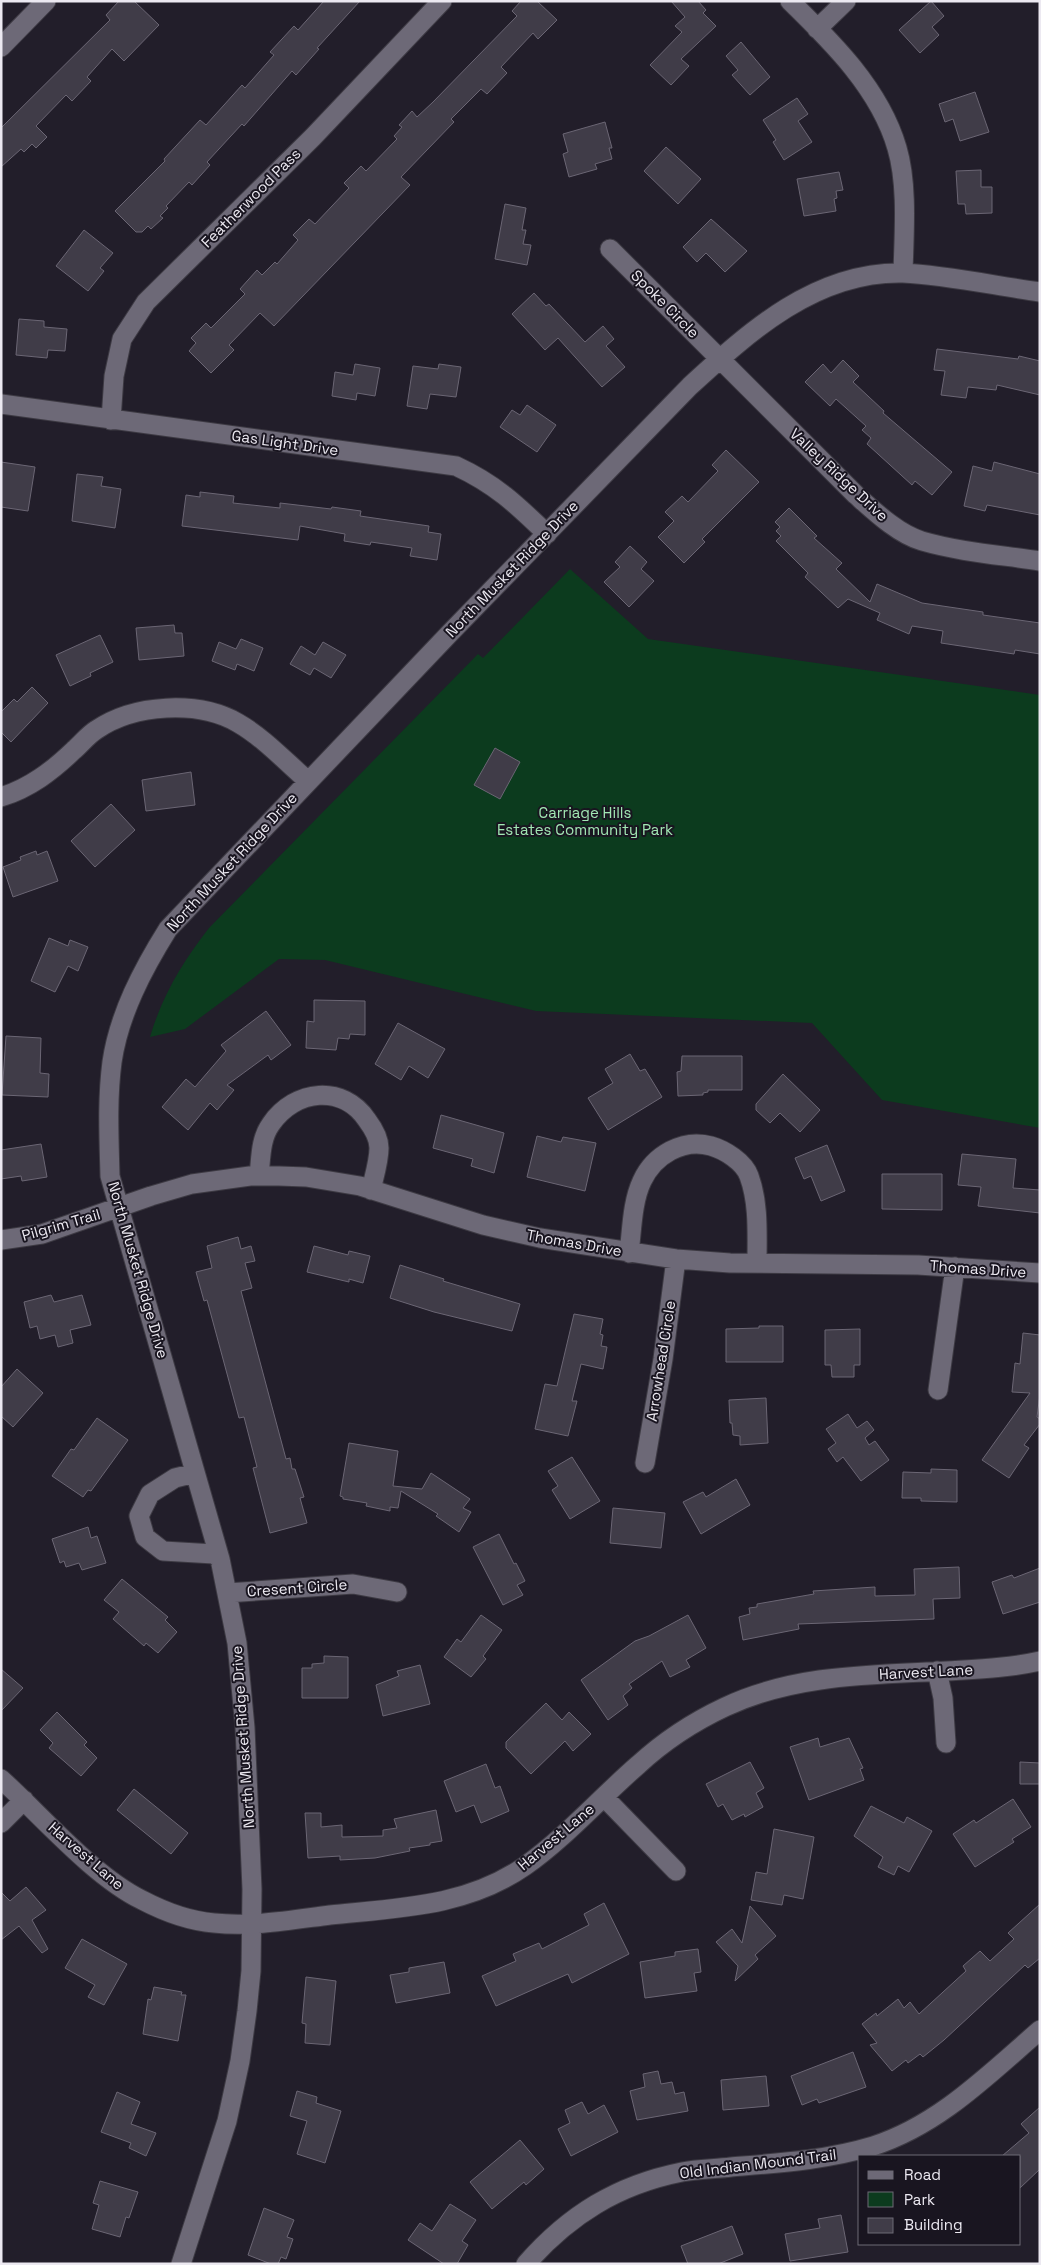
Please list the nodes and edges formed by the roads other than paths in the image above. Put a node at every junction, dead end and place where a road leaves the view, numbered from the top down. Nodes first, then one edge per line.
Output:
1 (46, 1) edge
2 (442, 1) edge
3 (790, 1) edge
4 (846, 1) edge
5 (817, 29) junction
6 (1, 46) edge
7 (610, 249) dead end
8 (903, 273) junction
9 (1040, 292) edge
10 (720, 359) junction
11 (1, 404) edge
12 (111, 420) junction
13 (546, 534) junction
14 (1040, 561) edge
15 (308, 781) junction
16 (1, 797) edge
17 (259, 1176) junction
18 (371, 1190) junction
19 (120, 1208) junction
20 (1, 1240) edge
21 (629, 1253) junction
22 (676, 1259) junction
23 (757, 1263) junction
24 (955, 1267) junction
25 (1040, 1273) edge
26 (938, 1390) dead end
27 (645, 1463) dead end
28 (195, 1472) junction
29 (220, 1559) junction
30 (397, 1592) dead end
31 (227, 1593) junction
32 (1040, 1661) edge
33 (937, 1671) junction
34 (946, 1743) dead end
35 (1, 1779) edge
36 (604, 1797) junction
37 (24, 1800) junction
38 (1, 1823) edge
39 (676, 1870) dead end
40 (252, 1924) junction
41 (1040, 2030) edge
42 (181, 2264) edge
43 (526, 2264) edge

1 - 6 street
2 - 12 street, Featherwood Pass
3 - 5 street
4 - 5 street
5 - 8 street
7 - 10 street, Spoke Circle
8 - 9 street, North Musket Ridge Drive
8 - 10 street, North Musket Ridge Drive
10 - 13 street, North Musket Ridge Drive
10 - 14 street, Valley Ridge Drive
11 - 12 street, Gas Light Drive
12 - 13 street, Gas Light Drive
13 - 15 street, North Musket Ridge Drive
15 - 16 street
15 - 19 street, North Musket Ridge Drive
17 - 18 street, Thomas Drive
17 - 18 street
17 - 19 street, Thomas Drive
18 - 21 street, Thomas Drive
19 - 20 street, Pilgrim Trail
19 - 28 street, North Musket Ridge Drive
21 - 22 street, Thomas Drive
21 - 23 street
22 - 23 street, Thomas Drive
22 - 27 street, Arrowhead Circle
23 - 24 street, Thomas Drive
24 - 25 street, Thomas Drive
24 - 26 street
28 - 29 street, North Musket Ridge Drive
28 - 29 street
29 - 31 street, North Musket Ridge Drive
30 - 31 street, Cresent Circle
31 - 40 street, North Musket Ridge Drive
32 - 33 street, Harvest Lane
33 - 34 street
33 - 36 street, Harvest Lane
35 - 37 street, Harvest Lane
36 - 39 street
36 - 40 street, Harvest Lane
37 - 38 street
37 - 40 street, Harvest Lane
40 - 42 street, North Musket Ridge Drive
41 - 43 street, Old Indian Mound Trail

